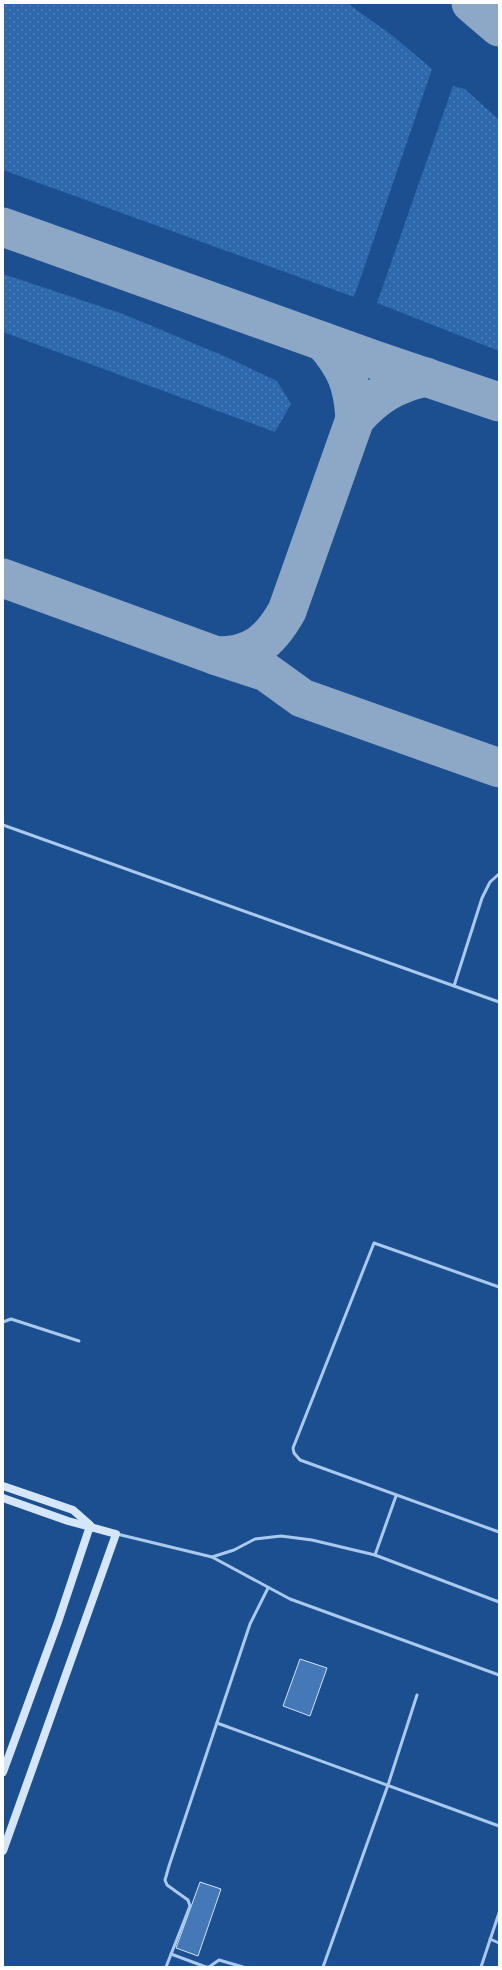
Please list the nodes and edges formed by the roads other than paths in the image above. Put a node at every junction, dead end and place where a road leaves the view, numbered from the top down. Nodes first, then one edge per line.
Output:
1 (3, 825) edge
2 (499, 874) edge
3 (454, 986) junction
4 (499, 1002) edge
5 (499, 1287) edge
6 (3, 1322) edge
7 (79, 1341) dead end
8 (3, 1486) edge
9 (396, 1496) junction
10 (3, 1498) edge
11 (90, 1526) junction
12 (499, 1532) edge
13 (116, 1534) junction
14 (375, 1555) junction
15 (212, 1557) junction
16 (268, 1588) junction
17 (499, 1602) edge
18 (499, 1674) edge
19 (417, 1695) dead end
20 (217, 1723) junction
21 (3, 1772) edge
22 (388, 1786) junction
23 (499, 1826) edge
24 (3, 1851) edge
25 (499, 1914) edge
26 (490, 1940) junction
27 (499, 1943) edge
28 (171, 1954) junction
29 (166, 1967) edge
30 (243, 1967) edge
31 (323, 1967) edge
32 (481, 1967) edge

1 - 3 lane
2 - 3 lane
3 - 4 lane
5 - 9 lane
6 - 7 lane
8 - 11 main road
9 - 12 lane
9 - 14 lane
10 - 11 main road
11 - 13 main road
11 - 21 main road
13 - 15 lane
13 - 24 main road
14 - 15 lane
14 - 17 lane
15 - 16 lane
16 - 18 lane
16 - 20 lane
19 - 22 lane
20 - 22 lane
20 - 28 lane
22 - 23 lane
22 - 31 lane
25 - 26 lane
26 - 27 lane
26 - 32 lane
28 - 29 lane
28 - 30 lane

